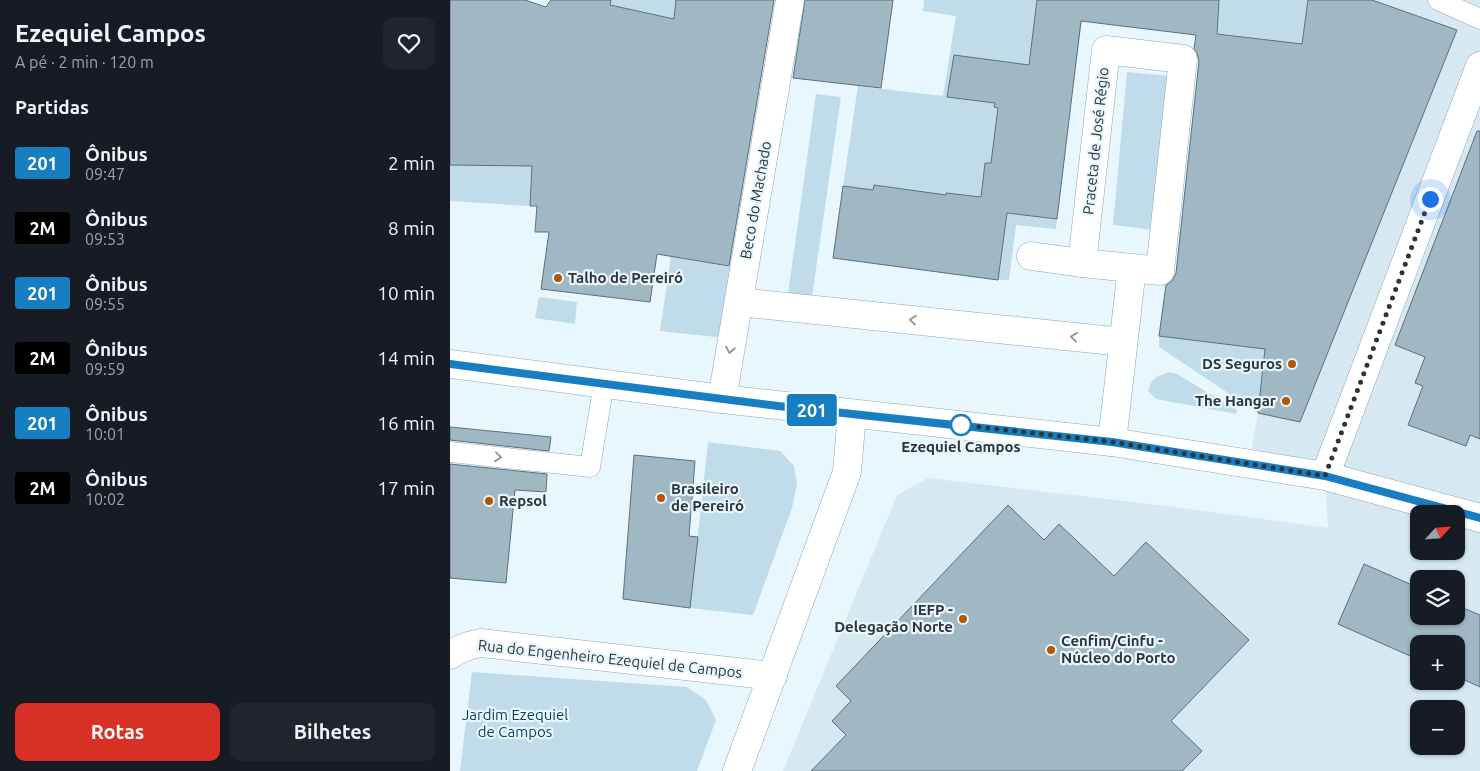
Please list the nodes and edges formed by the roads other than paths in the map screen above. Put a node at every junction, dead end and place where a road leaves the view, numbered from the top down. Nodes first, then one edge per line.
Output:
1 (790, 0) edge
2 (1438, 0) edge
3 (1480, 19) edge
4 (1480, 66) edge
5 (1031, 256) dead end
6 (1082, 263) junction
7 (1132, 268) junction
8 (739, 302) junction
9 (1123, 342) junction
10 (450, 364) edge
11 (604, 383) junction
12 (722, 399) junction
13 (852, 414) junction
14 (1112, 442) junction
15 (450, 452) edge
16 (1325, 476) junction
17 (1480, 518) edge
18 (450, 655) edge
19 (773, 676) junction
20 (737, 771) edge

1 - 8 street, Beco do Machado
2 - 3 lane
4 - 16 street
5 - 6 street
6 - 7 street, Praceta de José Régio
6 - 7 street, Praceta de José Régio
7 - 9 street
9 -> 8 street
8 -> 12 street, Beco do Machado
9 - 14 street
10 - 11 street
11 - 12 street
15 -> 11 lane
12 - 13 street
13 - 14 street
13 - 19 street
14 - 16 street
16 - 17 street
18 - 19 street, Rua do Engenheiro Ezequiel de Campos
19 - 20 street

